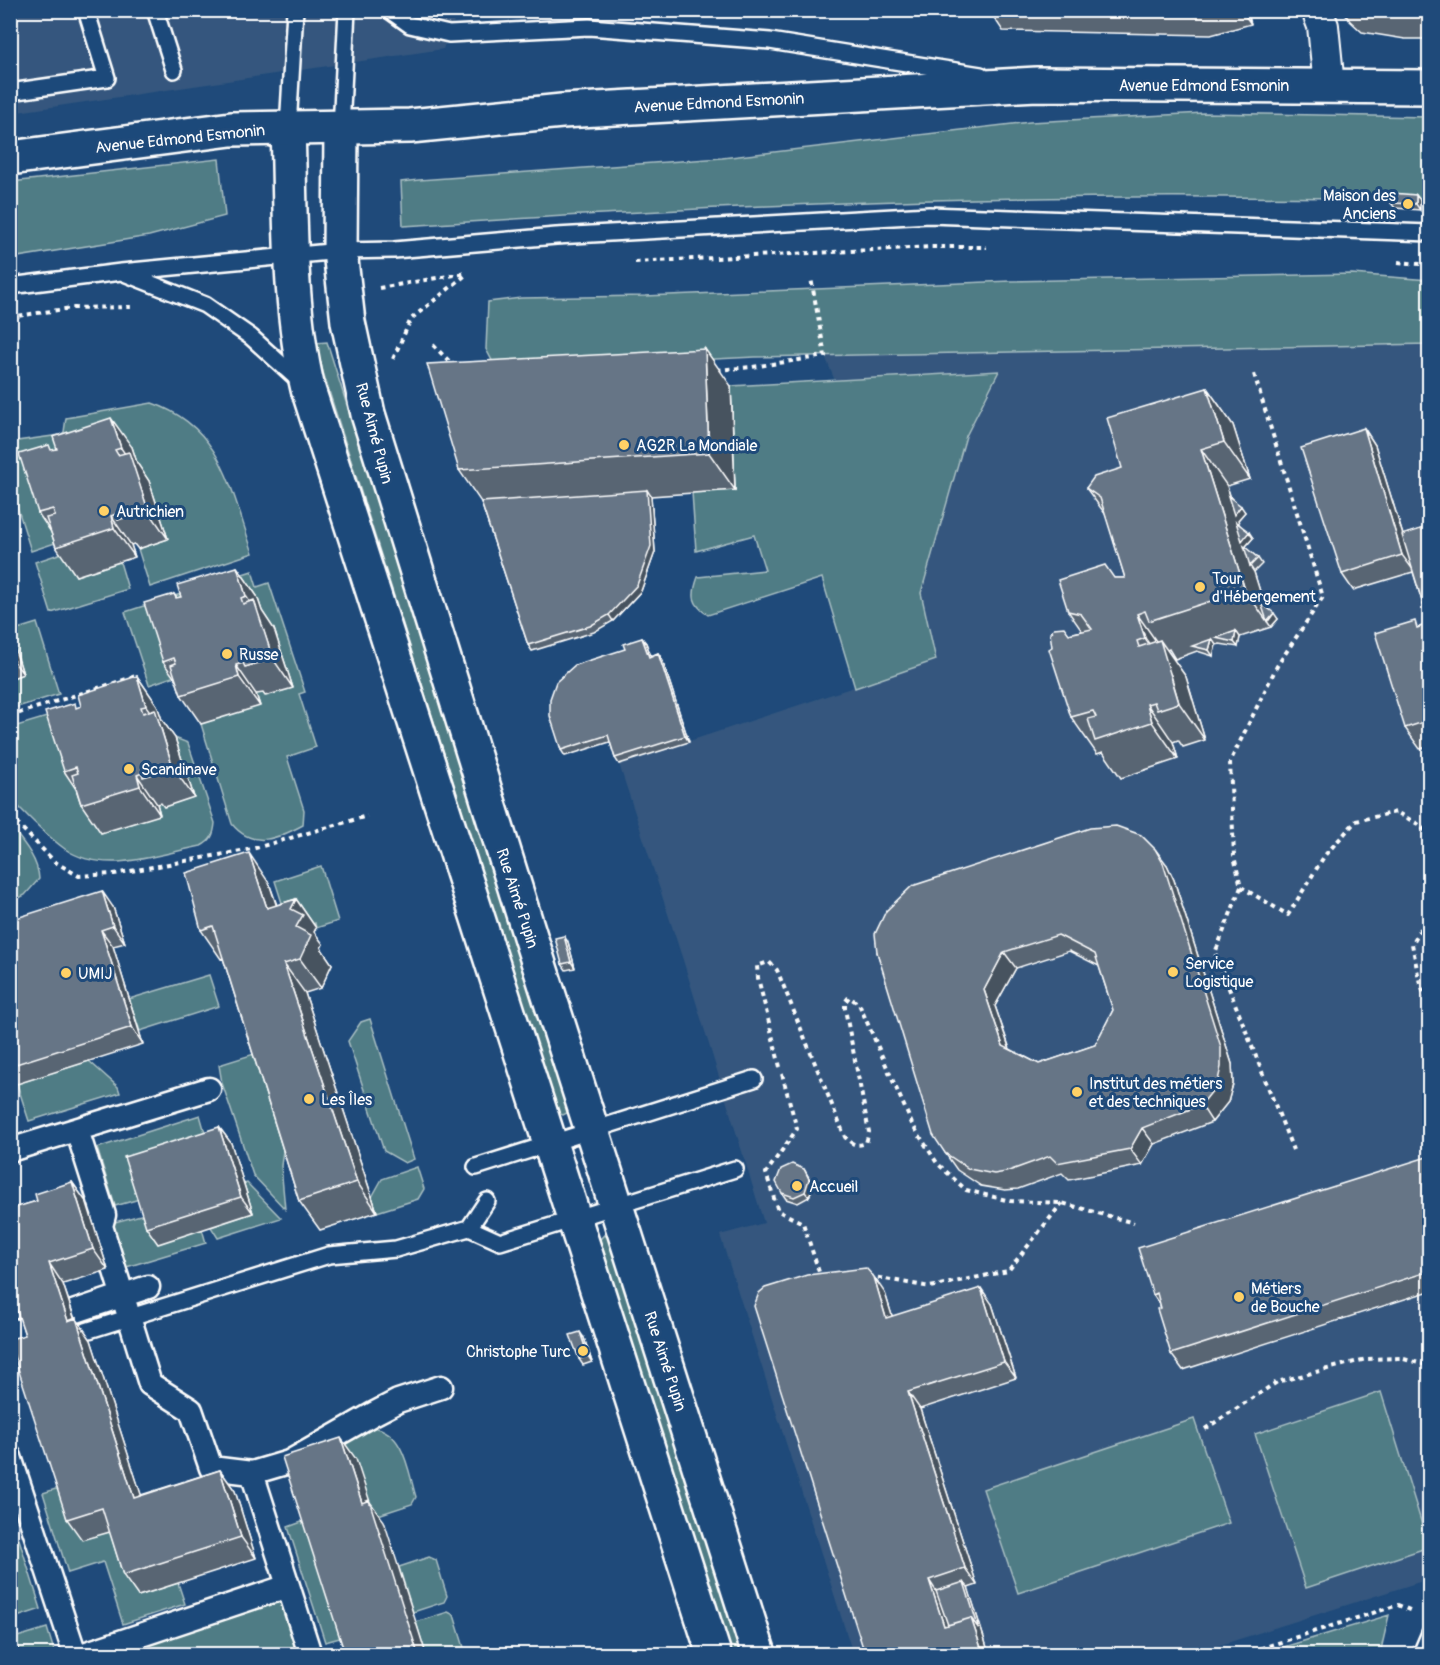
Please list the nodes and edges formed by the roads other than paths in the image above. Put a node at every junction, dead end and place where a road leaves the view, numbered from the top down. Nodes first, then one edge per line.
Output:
1 (86, 10) edge
2 (155, 10) edge
3 (295, 10) edge
4 (347, 10) edge
5 (389, 10) edge
6 (1317, 10) edge
7 (174, 70) dead end
8 (1037, 84) junction
9 (1329, 86) junction
10 (1430, 87) edge
11 (10, 92) edge
12 (288, 128) junction
13 (341, 129) junction
14 (10, 158) edge
15 (1430, 233) edge
16 (340, 251) junction
17 (292, 257) junction
18 (121, 272) junction
19 (10, 286) edge
20 (308, 389) junction
21 (754, 1079) dead end
22 (209, 1089) dead end
23 (77, 1130) junction
24 (592, 1130) junction
25 (551, 1143) junction
26 (10, 1150) edge
27 (476, 1167) dead end
28 (735, 1168) dead end
29 (487, 1201) dead end
30 (616, 1205) junction
31 (576, 1218) junction
32 (469, 1228) junction
33 (148, 1287) dead end
34 (126, 1306) junction
35 (73, 1312) dead end
36 (86, 1330) dead end
37 (441, 1387) dead end
38 (10, 1457) edge
39 (252, 1473) junction
40 (288, 1587) junction
41 (1430, 1633) edge
42 (75, 1654) edge
43 (84, 1654) edge
44 (310, 1654) edge
45 (714, 1654) edge
46 (759, 1654) edge
47 (1421, 1654) edge

1 - 11 lane
2 - 7 lane
3 - 12 lane
4 - 13 lane
5 - 8 lane
6 - 9 street
8 - 9 street, Avenue Edmond Esmonin
8 - 13 street, Avenue Edmond Esmonin
9 - 10 street, Avenue Edmond Esmonin
12 - 13 street, Avenue Edmond Esmonin
12 - 14 street, Avenue Edmond Esmonin
12 - 17 street
13 - 16 street, Rue Aimé Pupin
15 - 16 lane
16 - 17 lane
16 - 24 street, Rue Aimé Pupin
17 - 18 lane
17 - 20 street
18 - 19 lane
18 - 20 lane
20 - 25 street
21 - 24 lane
22 - 23 street
23 - 26 street
23 - 34 street
24 - 25 lane
24 - 30 street, Rue Aimé Pupin
25 - 27 lane
25 - 31 street
28 - 30 lane
29 - 32 lane
30 - 31 lane
30 - 46 street, Rue Aimé Pupin
31 - 32 lane
31 - 45 street
32 - 34 lane
33 - 34 street
34 - 35 street
34 - 36 lane
34 - 39 street
37 - 39 street
38 - 42 street
39 - 40 street
40 - 43 street
40 - 44 street
41 - 47 lane

